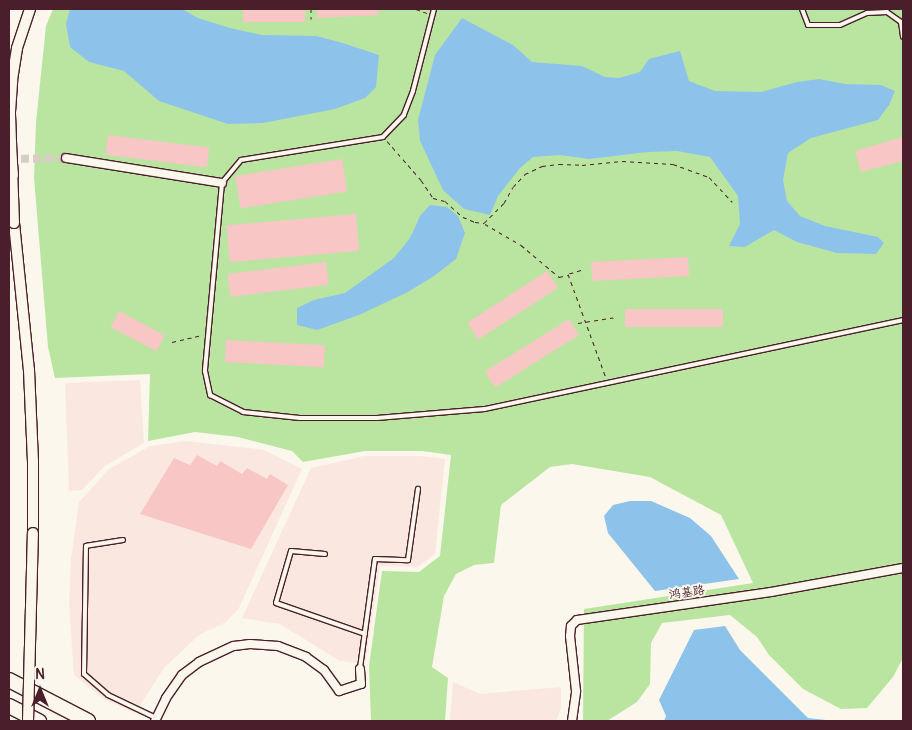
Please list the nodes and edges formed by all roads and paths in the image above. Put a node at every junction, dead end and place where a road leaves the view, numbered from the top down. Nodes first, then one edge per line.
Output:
1 (30, 9) edge
2 (311, 9) edge
3 (416, 9) edge
4 (434, 9) edge
5 (802, 9) edge
6 (432, 15) junction
7 (311, 19) dead end
8 (903, 37) edge
9 (383, 137) junction
10 (9, 152) edge
11 (66, 158) tunnel mouth
12 (11, 175) junction
13 (222, 183) junction
14 (732, 202) dead end
15 (484, 223) junction
16 (581, 270) dead end
17 (568, 274) junction
18 (615, 317) dead end
19 (585, 320) junction
20 (903, 320) edge
21 (578, 323) dead end
22 (208, 334) junction
23 (172, 342) dead end
24 (608, 383) junction
25 (418, 489) dead end
26 (123, 540) dead end
27 (325, 554) dead end
28 (903, 568) edge
29 (365, 634) junction
30 (360, 669) joint
31 (9, 680) edge
32 (9, 706) edge
33 (156, 720) edge
34 (28, 721) edge
35 (39, 721) edge
36 (88, 721) edge
37 (572, 721) edge

1 - 12 main road, bridge
2 - 7 path
3 - 6 path
4 - 6 lane
5 - 8 lane
6 - 9 lane
9 - 13 lane
9 - 15 path
10 - 12 highway, bridge
11 - 13 street
12 - 34 main road, bridge
13 - 22 lane
14 - 15 path
15 - 17 path
16 - 17 path
17 - 19 path
18 - 19 path
19 - 21 path
19 - 24 path
20 - 24 lane
22 - 23 path
22 - 24 lane
25 - 29 lane
26 - 33 lane
27 - 29 lane
28 - 37 street, 鸿基路
29 - 30 lane
30 - 33 street
31 - 36 highway
32 - 35 highway

